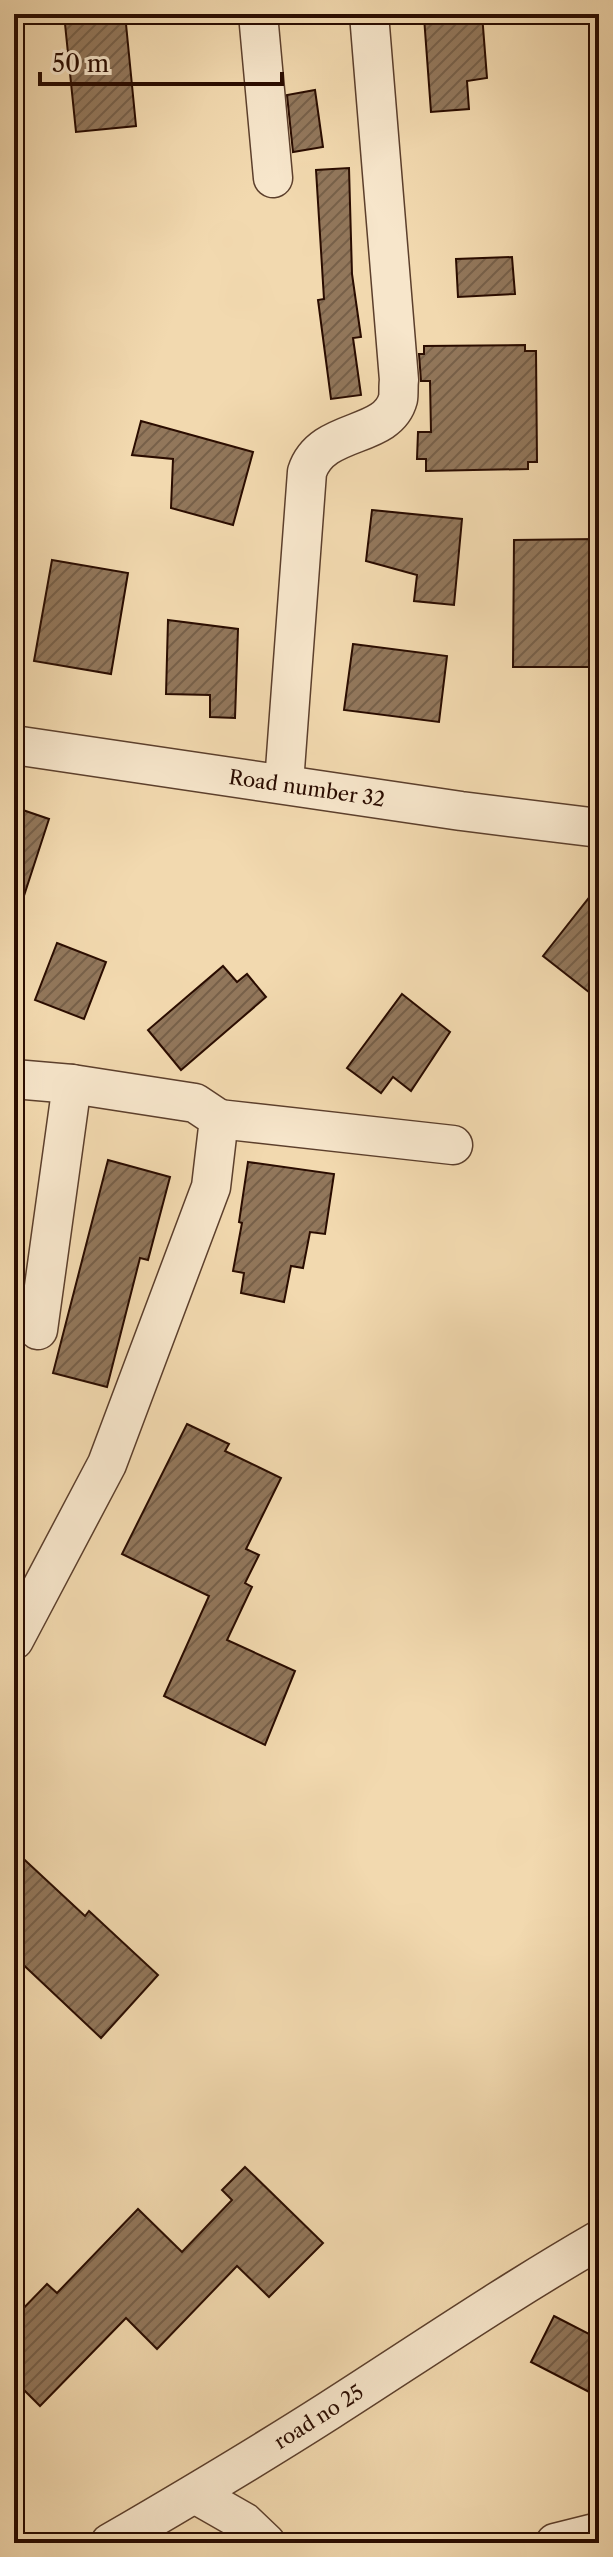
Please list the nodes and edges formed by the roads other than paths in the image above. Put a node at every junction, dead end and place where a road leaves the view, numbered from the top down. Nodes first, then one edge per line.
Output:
1 (258, 14) edge
2 (369, 14) edge
3 (273, 178) dead end
4 (14, 745) edge
5 (284, 783) junction
6 (599, 828) edge
7 (14, 1079) edge
8 (72, 1084) junction
9 (207, 1111) junction
10 (453, 1145) dead end
11 (38, 1330) dead end
12 (15, 1636) edge
13 (599, 2240) edge
14 (182, 2501) junction
15 (599, 2532) edge
16 (110, 2543) edge
17 (229, 2543) edge
18 (266, 2543) edge
19 (555, 2543) edge

1 - 3 street
2 - 5 street
4 - 5 street, Road number 32
5 - 6 street, Road number 32
7 - 8 street
8 - 9 street
8 - 11 street
9 - 10 street
9 - 12 street
13 - 14 street, road no 25
14 - 16 street, road no 25
14 - 17 street
14 - 18 street
15 - 19 street

